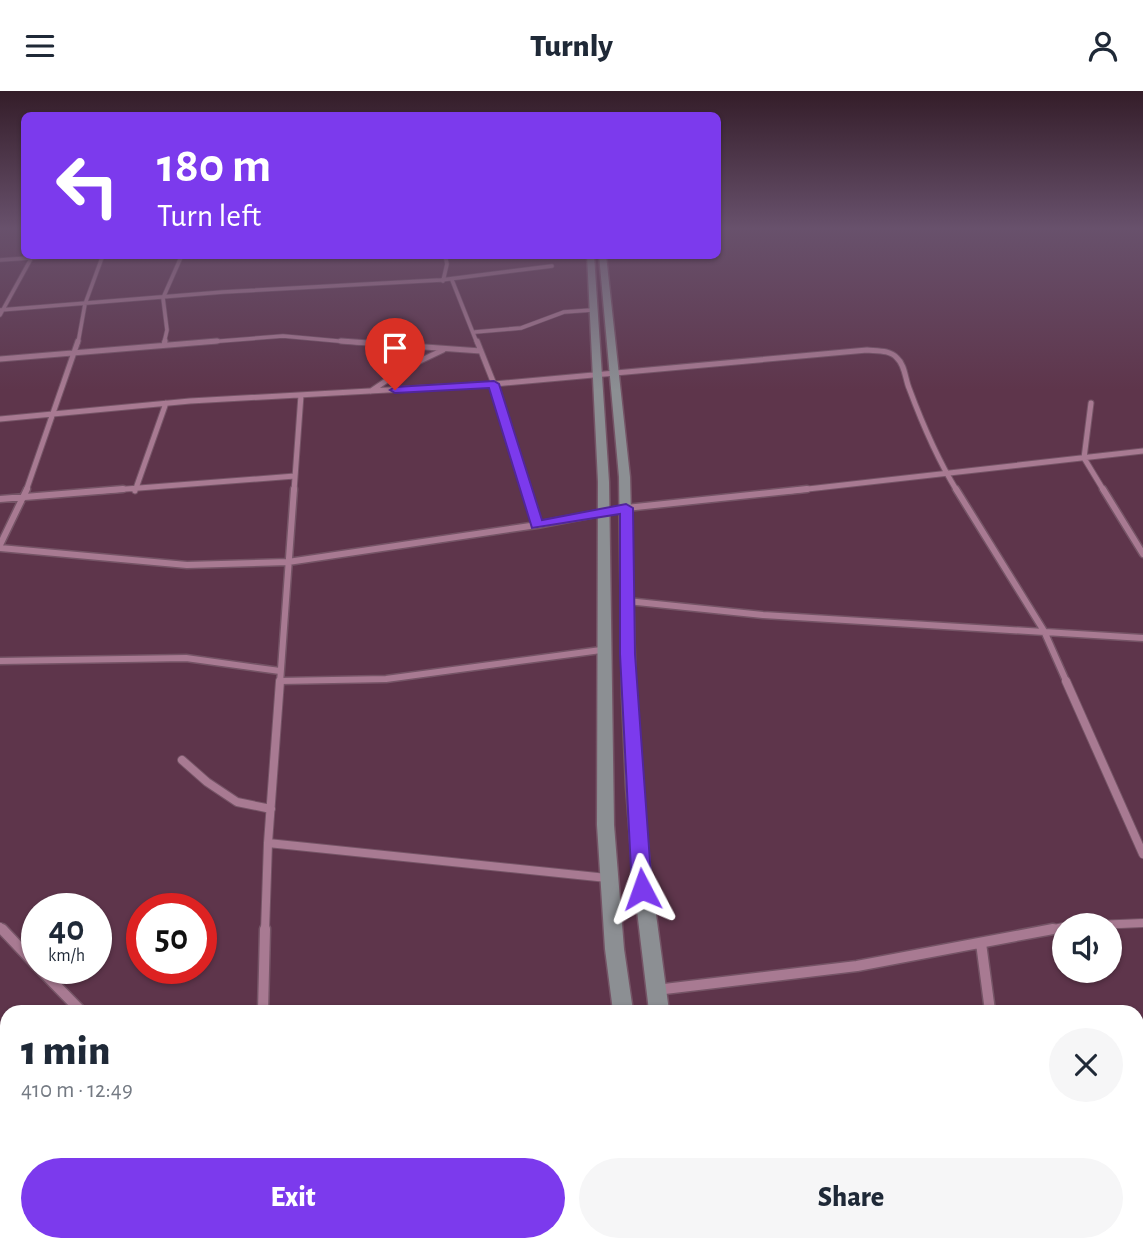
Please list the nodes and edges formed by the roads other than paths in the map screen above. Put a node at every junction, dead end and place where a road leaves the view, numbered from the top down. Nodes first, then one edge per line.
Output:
1 (18, 282) edge
2 (93, 282) edge
3 (170, 282) edge
4 (421, 282) edge
5 (453, 282) edge
6 (591, 282) edge
7 (605, 282) edge
8 (163, 298) junction
9 (85, 304) junction
10 (592, 310) junction
11 (1, 311) edge
12 (475, 333) junction
13 (164, 345) junction
14 (445, 349) junction
15 (481, 351) junction
16 (76, 352) junction
17 (0, 359) edge
18 (617, 372) junction
19 (598, 374) junction
20 (494, 384) junction
21 (371, 391) junction
22 (301, 395) junction
23 (166, 403) junction
24 (1091, 403) dead end
25 (54, 413) junction
26 (0, 419) edge
27 (1143, 451) edge
28 (1084, 458) junction
29 (947, 475) junction
30 (295, 476) junction
31 (135, 491) junction
32 (24, 497) junction
33 (0, 499) edge
34 (626, 508) junction
35 (604, 512) junction
36 (537, 525) junction
37 (0, 547) edge
38 (1143, 554) edge
39 (288, 562) junction
40 (627, 601) junction
41 (1044, 631) junction
42 (1143, 638) edge
43 (601, 650) junction
44 (0, 661) edge
45 (280, 671) junction
46 (279, 681) junction
47 (182, 760) dead end
48 (271, 809) junction
49 (268, 843) junction
50 (1143, 854) edge
51 (607, 878) junction
52 (1143, 923) edge
53 (1122, 924) edge
54 (0, 927) edge
55 (1052, 929) edge
56 (981, 943) junction
57 (21, 949) edge
58 (55, 984) edge
59 (656, 990) junction
60 (75, 1005) edge
61 (263, 1005) edge
62 (622, 1005) edge
63 (658, 1005) edge
64 (989, 1005) edge

1 - 11 street
2 - 9 street
3 - 8 street
4 - 8 street
5 - 12 street
6 - 10 main road
7 - 18 main road
8 - 9 street
8 - 13 street
9 - 11 street
9 - 16 street
10 - 12 street
10 - 19 main road
12 - 15 street
13 - 14 street
13 - 16 street
14 - 15 street
14 - 21 street
15 - 20 street
16 - 17 street
16 - 25 street
18 - 19 street
18 - 29 street
18 - 34 main road
19 - 20 street
19 - 35 main road
20 - 21 street
20 - 36 street
21 - 22 street
22 - 23 street
22 - 30 street
23 - 25 street
23 - 31 street
24 - 28 street
25 - 26 street
25 - 32 street
27 - 28 street
28 - 29 street
28 - 38 street
29 - 34 street
29 - 41 street
30 - 31 street
30 - 39 street
31 - 32 street
32 - 33 street
32 - 37 street
34 - 35 street
34 - 40 main road
35 - 36 street
35 - 43 main road
36 - 39 street
37 - 39 street
39 - 45 street
40 - 41 street
40 - 59 main road
41 - 42 street
41 - 50 street
43 - 46 street
43 - 51 main road
44 - 45 street
45 - 46 street
46 - 48 street
47 - 48 street
48 - 49 street
49 - 51 street
49 - 61 street
51 - 62 main road
52 - 53 street
54 - 57 street
55 - 56 street
56 - 59 street
56 - 64 street
58 - 60 street
59 - 63 main road

